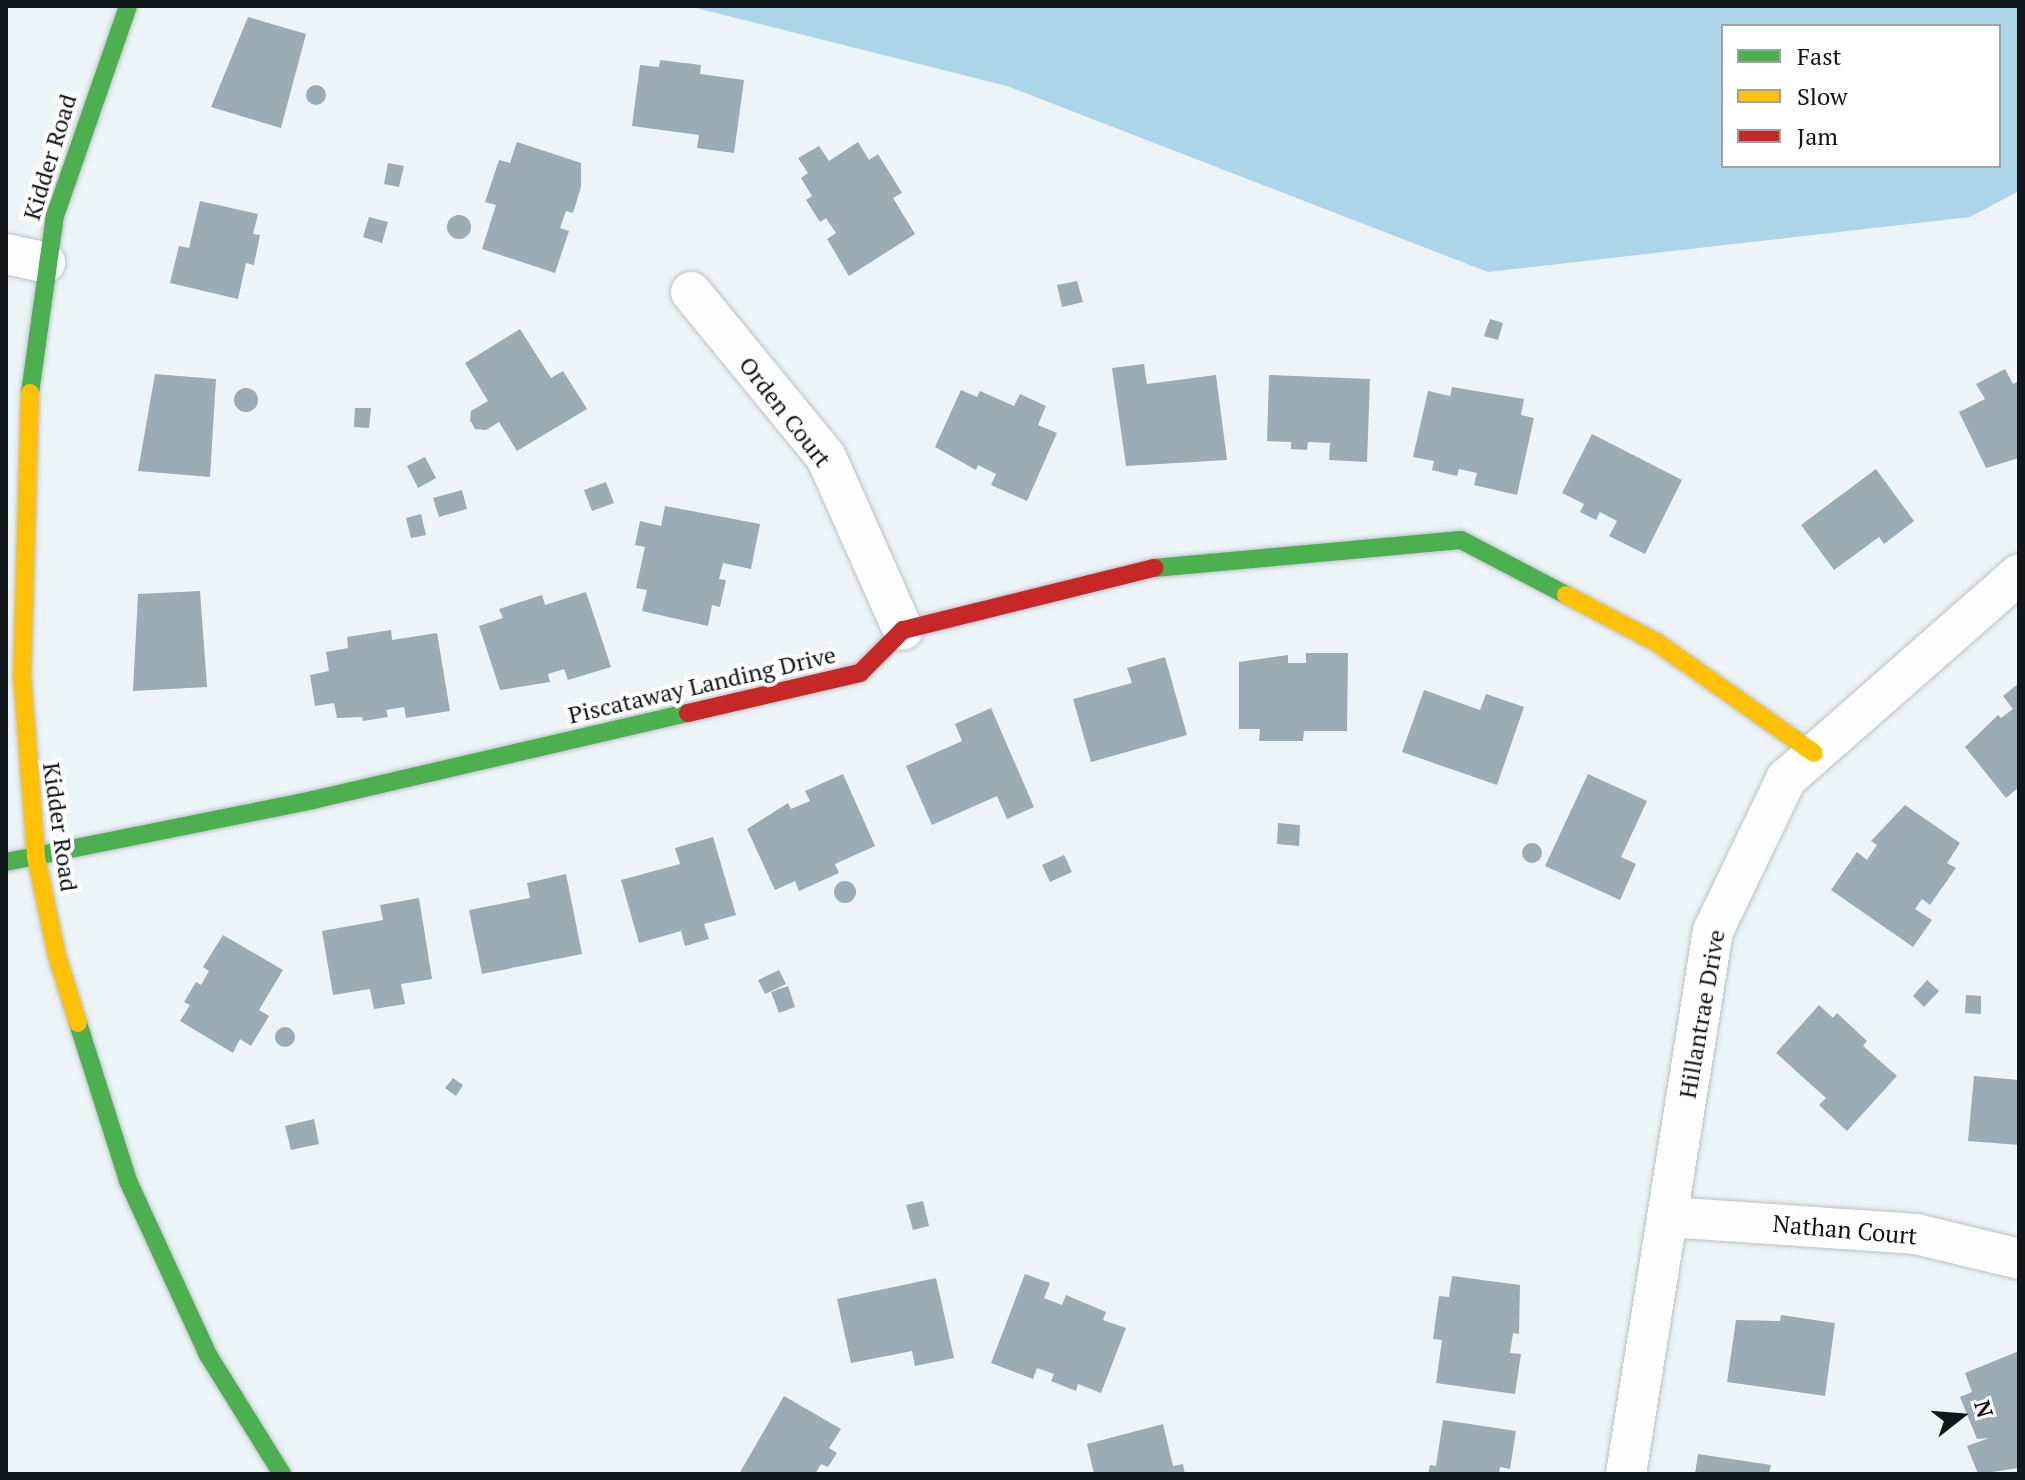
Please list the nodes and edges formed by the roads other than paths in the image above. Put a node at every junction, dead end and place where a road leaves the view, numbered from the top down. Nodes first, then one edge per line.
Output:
1 (128, 6) edge
2 (6, 254) edge
3 (45, 262) junction
4 (691, 292) dead end
5 (2019, 574) edge
6 (903, 630) junction
7 (1814, 753) junction
8 (36, 857) junction
9 (6, 862) edge
10 (1668, 1217) junction
11 (2019, 1259) edge
12 (282, 1474) edge
13 (1626, 1474) edge

1 - 3 street, Kidder Road
2 - 3 street
3 - 8 street, Kidder Road
4 - 6 street, Orden Court
5 - 7 street, Hillantrae Drive
6 - 7 street
6 - 8 street, Piscataway Landing Drive
7 - 10 street, Hillantrae Drive
8 - 9 street, Piscataway Landing Drive
8 - 12 street, Kidder Road
10 - 11 street, Nathan Court
10 - 13 street, Hillantrae Drive

